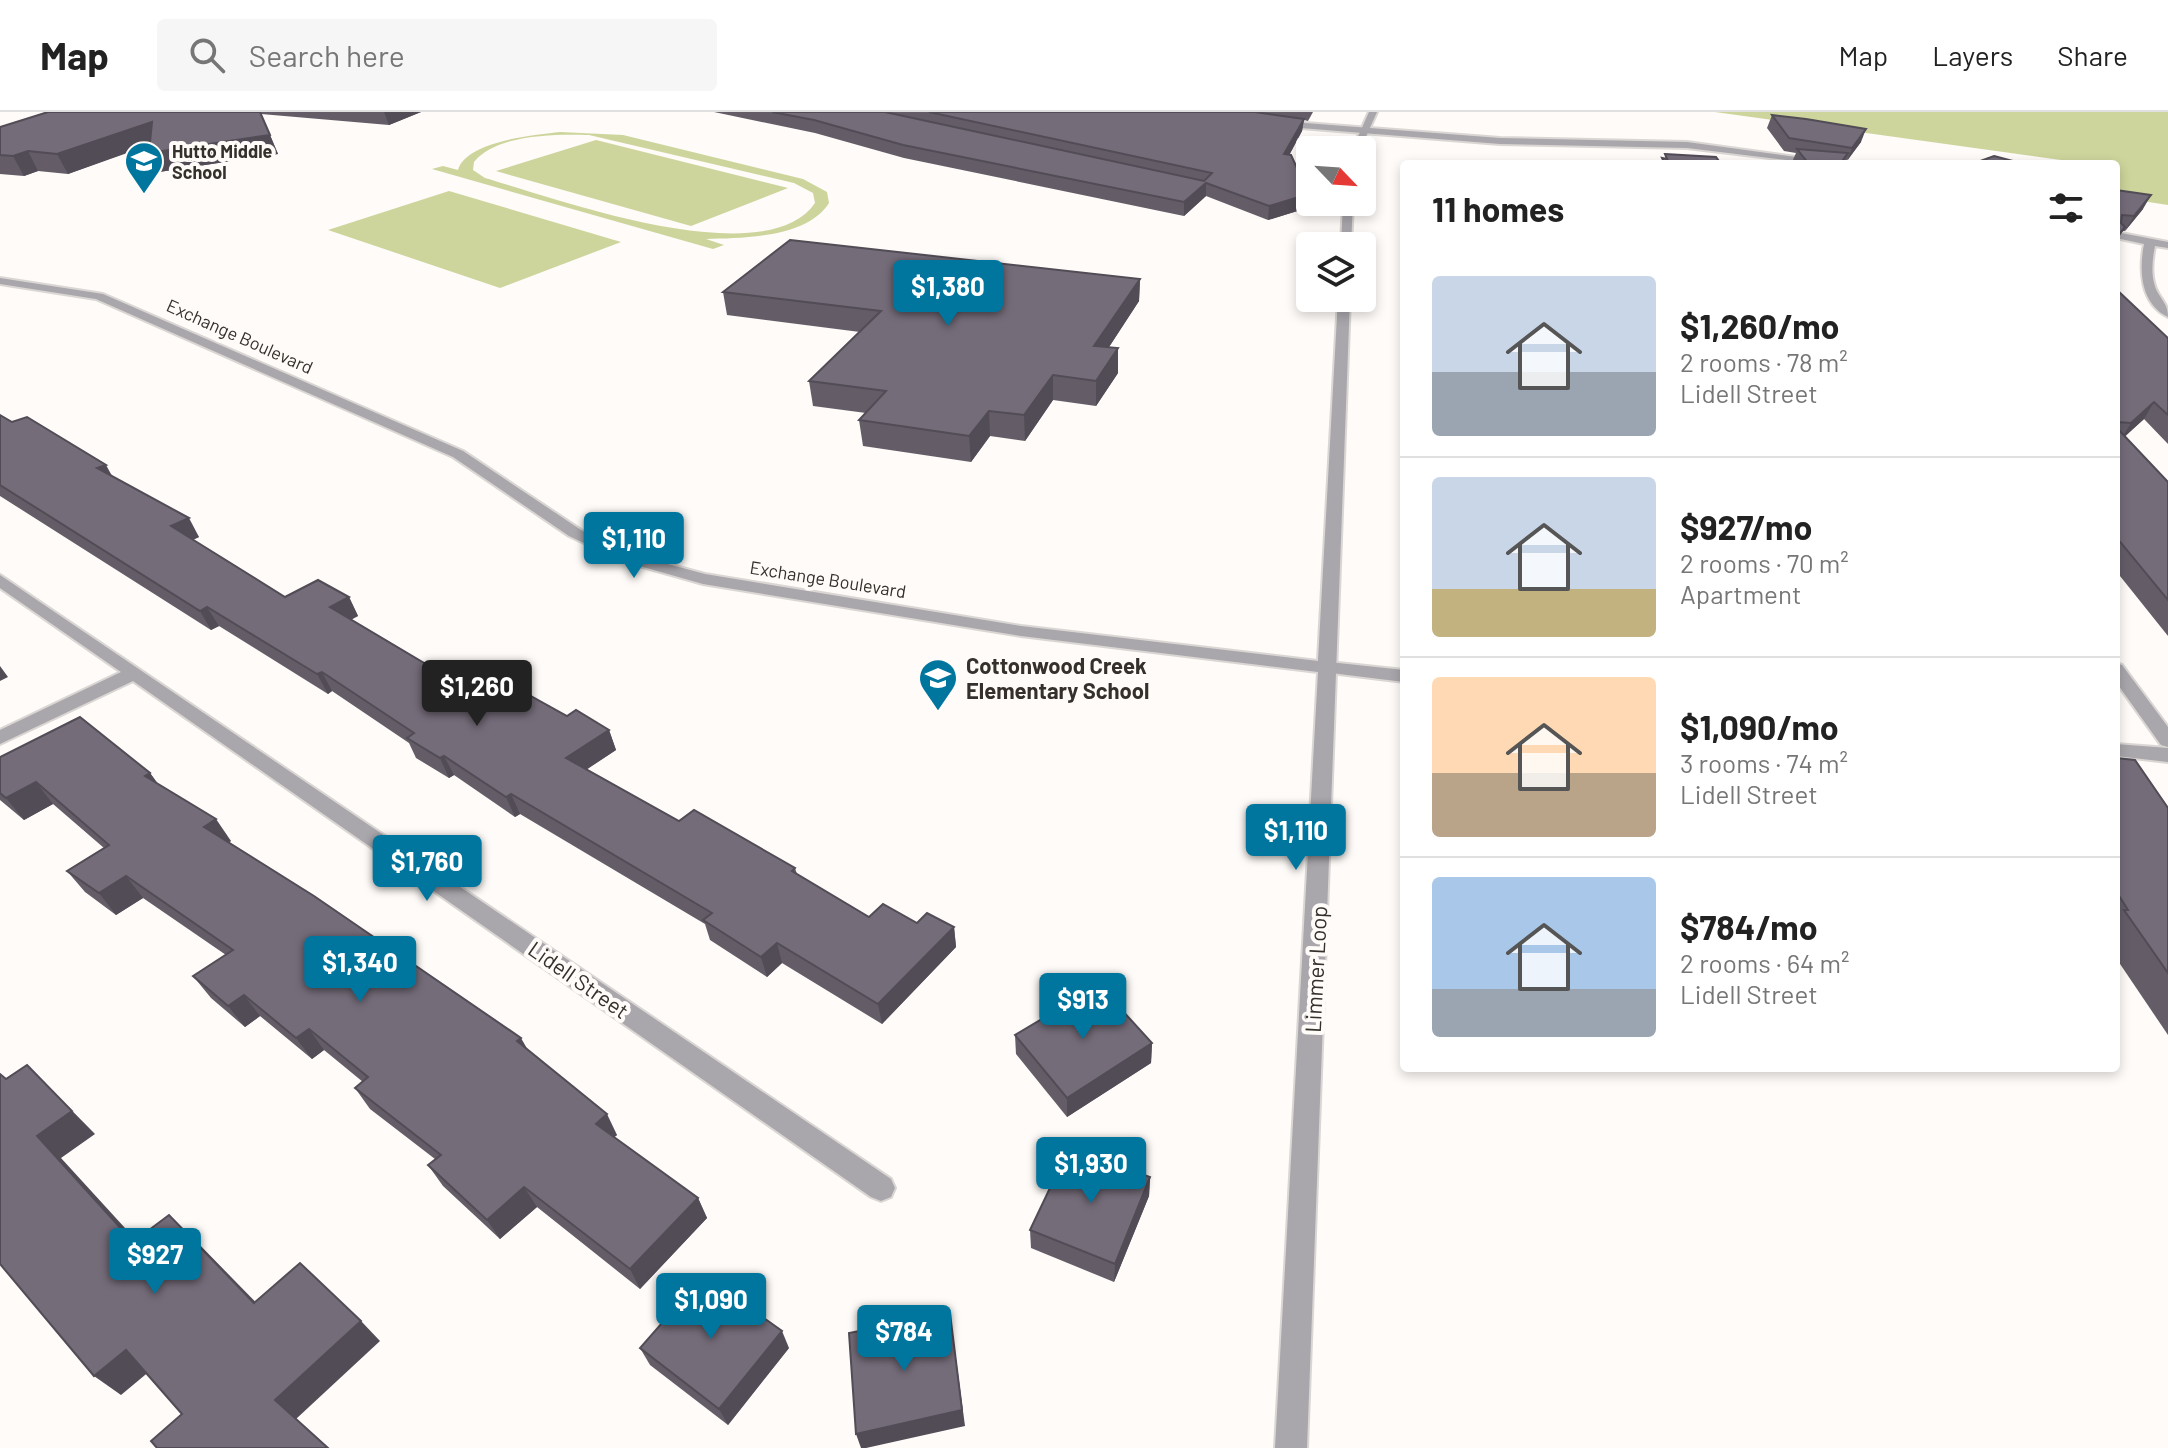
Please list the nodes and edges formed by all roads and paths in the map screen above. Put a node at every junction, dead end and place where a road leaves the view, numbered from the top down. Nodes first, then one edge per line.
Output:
1 (1373, 112) edge
2 (1272, 123) edge
3 (1363, 131) junction
4 (1361, 136) edge
5 (1766, 158) edge
6 (1791, 160) edge
7 (2120, 236) edge
8 (2150, 242) junction
9 (2168, 245) edge
10 (0, 281) edge
11 (1343, 312) edge
12 (2168, 313) edge
13 (0, 580) edge
14 (1329, 668) junction
15 (134, 673) junction
16 (2120, 675) edge
17 (1400, 676) edge
18 (0, 738) edge
19 (2168, 741) edge
20 (2120, 750) edge
21 (2168, 755) edge
22 (881, 1188) dead end
23 (1291, 1448) edge

1 - 3 street
2 - 3 street
3 - 4 street
3 - 5 street
5 - 6 street
7 - 8 street
8 - 9 street
8 - 12 street
10 - 14 street, Exchange Boulevard
11 - 14 street, Limmer Loop
13 - 15 street, Lidell Street
14 - 17 street, Exchange Boulevard
14 - 23 street, Limmer Loop
15 - 18 street
15 - 22 street, Lidell Street
16 - 19 street
20 - 21 street

